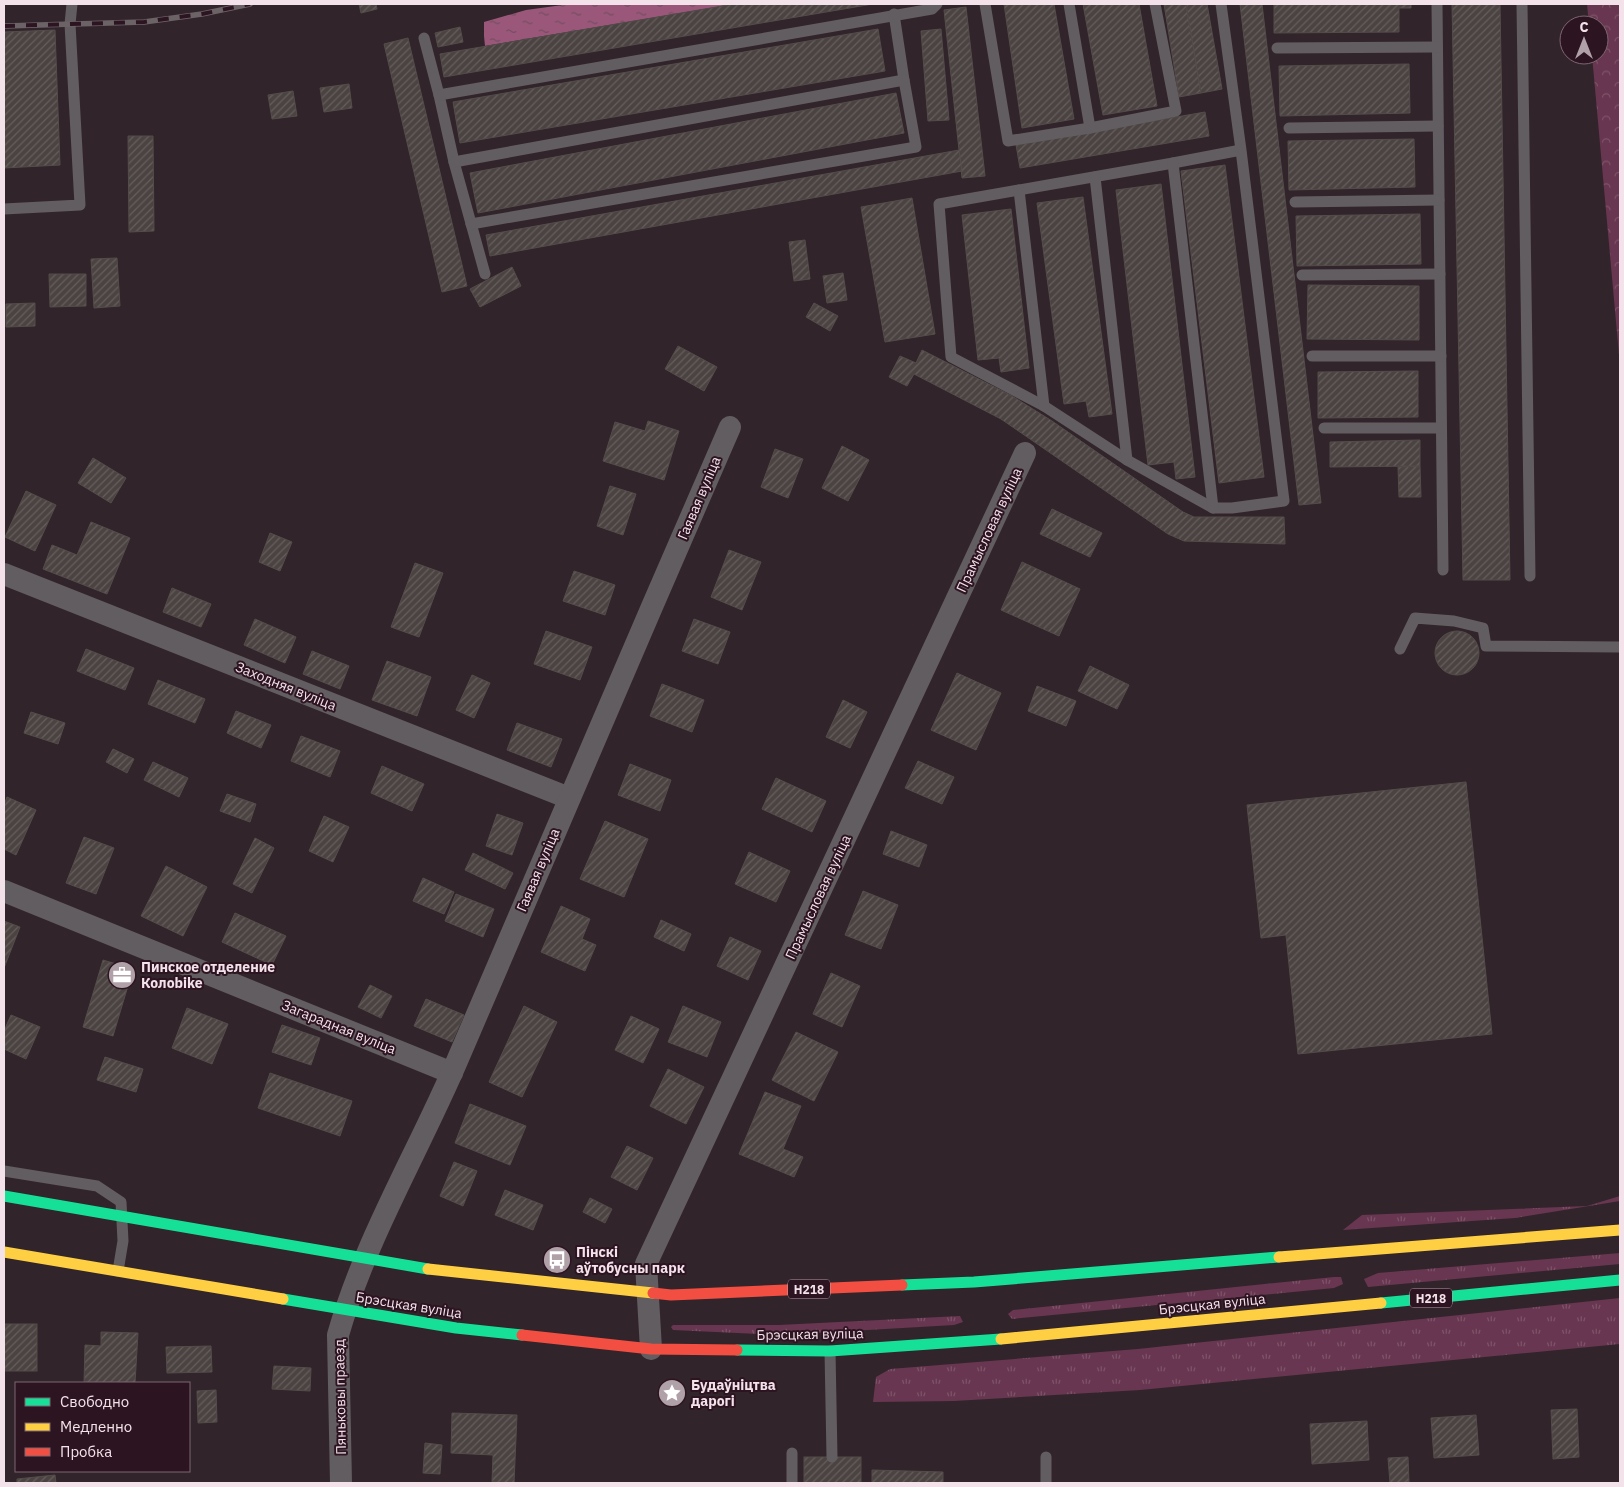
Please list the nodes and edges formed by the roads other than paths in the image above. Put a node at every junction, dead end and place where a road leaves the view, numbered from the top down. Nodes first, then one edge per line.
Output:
1 (72, 4) edge
2 (986, 4) edge
3 (1069, 4) edge
4 (1155, 4) edge
5 (1221, 4) edge
6 (1437, 4) edge
7 (1522, 4) edge
8 (935, 6) edge
9 (894, 14) junction
10 (424, 38) dead end
11 (1437, 47) junction
12 (1277, 48) dead end
13 (904, 80) junction
14 (439, 96) junction
15 (1438, 126) junction
16 (1090, 128) junction
17 (1288, 128) dead end
18 (1241, 150) junction
19 (454, 162) junction
20 (1173, 164) junction
21 (1095, 177) junction
22 (1020, 190) junction
23 (1439, 200) junction
24 (1295, 202) dead end
25 (4, 210) edge
26 (471, 224) junction
27 (485, 274) dead end
28 (1440, 274) junction
29 (1302, 275) dead end
30 (1312, 356) dead end
31 (1441, 356) junction
32 (1044, 406) junction
33 (730, 427) dead end
34 (1324, 428) dead end
35 (1441, 428) junction
36 (1026, 454) dead end
37 (1127, 460) junction
38 (1213, 508) junction
39 (1443, 570) dead end
40 (4, 574) edge
41 (1530, 576) dead end
42 (1620, 647) edge
43 (1400, 649) dead end
44 (569, 798) junction
45 (4, 891) edge
46 (452, 1073) junction
47 (4, 1171) edge
48 (4, 1196) edge
49 (122, 1216) junction
50 (1620, 1230) edge
51 (4, 1252) edge
52 (366, 1258) junction
53 (118, 1273) junction
54 (1620, 1280) edge
55 (648, 1292) junction
56 (345, 1311) junction
57 (651, 1349) junction
58 (830, 1351) junction
59 (792, 1453) dead end
60 (832, 1457) dead end
61 (1046, 1457) dead end
62 (342, 1483) edge
63 (792, 1483) edge
64 (1046, 1483) edge

1 - 25 lane
2 - 16 lane
3 - 16 lane
4 - 16 lane
5 - 18 lane
6 - 11 lane
7 - 41 lane
8 - 9 lane
9 - 13 lane
9 - 14 lane
10 - 14 lane
11 - 12 lane
11 - 15 lane
13 - 19 lane
13 - 26 lane
14 - 19 lane
15 - 17 lane
15 - 23 lane
18 - 20 lane
18 - 38 lane
19 - 26 lane
20 - 21 lane
20 - 38 lane
21 - 22 lane
21 - 37 lane
22 - 32 lane
22 - 32 lane
23 - 24 lane
23 - 28 lane
26 - 27 lane
28 - 29 lane
28 - 31 lane
30 - 31 lane
31 - 35 lane
32 - 37 lane
33 - 44 street, Гаявая вуліца
34 - 35 lane
35 - 39 lane
36 - 55 street, Прамысловая вуліца
37 - 38 lane
40 - 44 street, Заходняя вуліца
42 - 43 lane
44 - 46 street, Гаявая вуліца
45 - 46 street, Загарадная вуліца
46 - 52 street, Гаявая вуліца
47 - 49 lane
48 - 49 main road, Н218
49 - 52 main road, Н218
49 - 53 lane
50 - 55 main road, Н218
51 - 53 main road, Брэсцкая вуліца / Н218
52 - 55 main road, Н218
52 - 56 street, Гаявая вуліца
53 - 56 main road, Брэсцкая вуліца / Н218
54 - 58 main road, Брэсцкая вуліца / Н218
55 - 57 street, Прамысловая вуліца
56 - 57 main road, Брэсцкая вуліца / Н218
56 - 62 street, Пяньковы праезд
57 - 58 main road, Брэсцкая вуліца / Н218
58 - 60 lane
59 - 63 lane
61 - 64 lane

